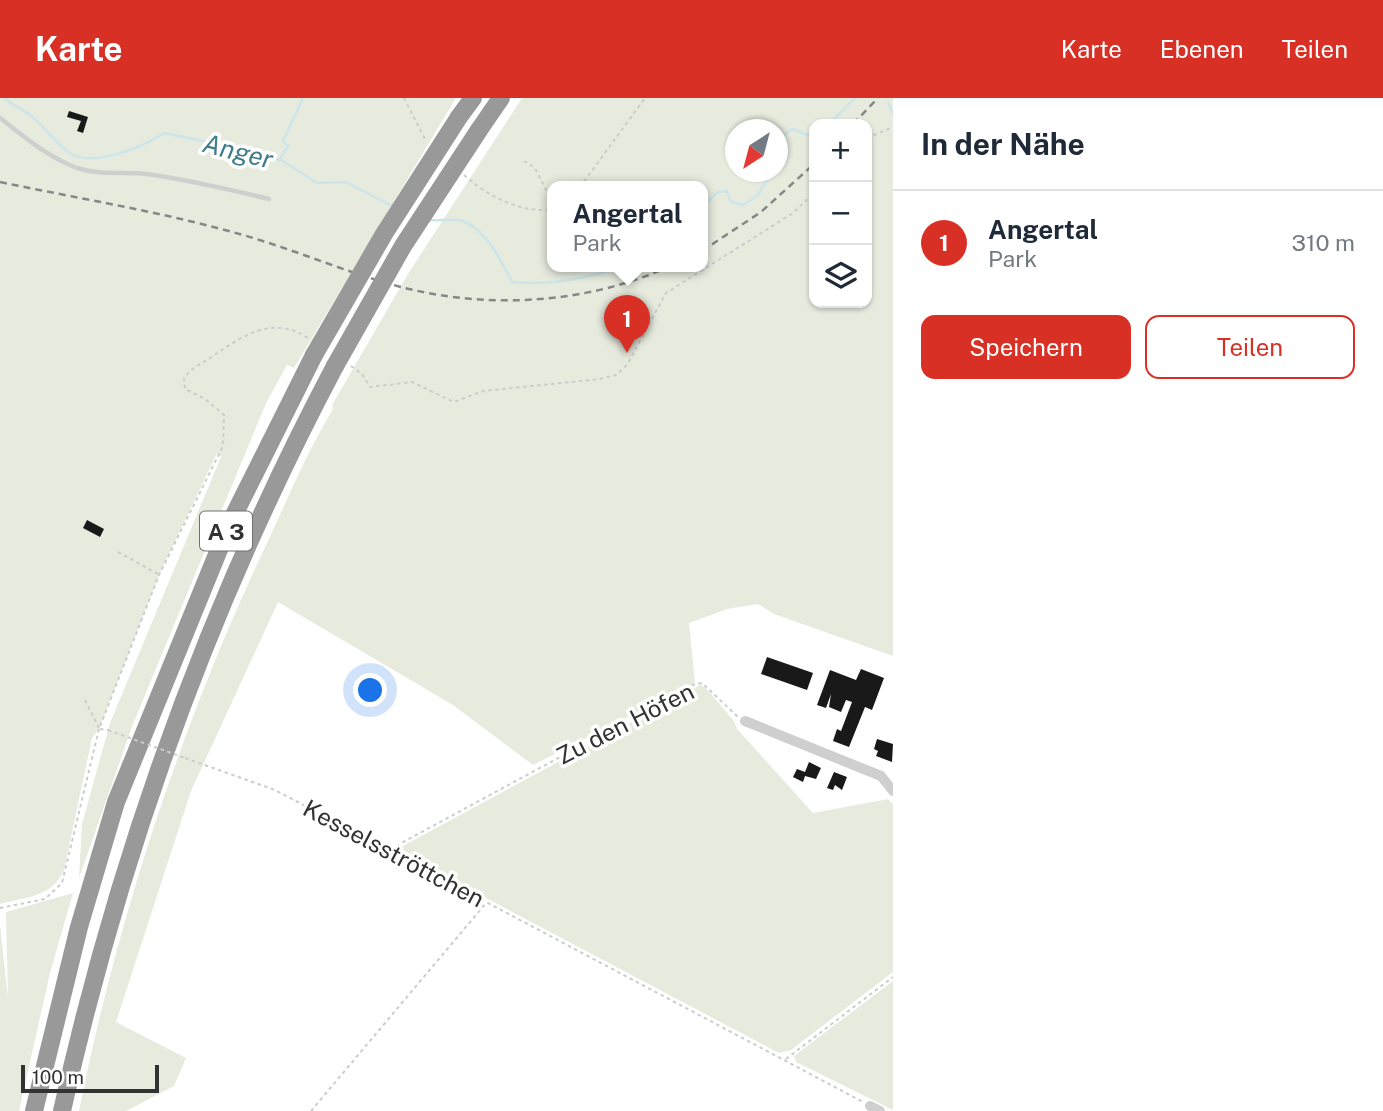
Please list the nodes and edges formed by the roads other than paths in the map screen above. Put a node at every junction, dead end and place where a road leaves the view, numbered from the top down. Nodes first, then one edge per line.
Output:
1 (473, 98) edge
2 (501, 98) edge
3 (0, 118) edge
4 (269, 200) dead end
5 (745, 721) road end
6 (893, 791) edge
7 (34, 1111) edge
8 (62, 1111) edge

1 - 7 highway, A 3, bridge
2 - 8 highway, A 3, bridge
3 - 4 lane
5 - 6 street

